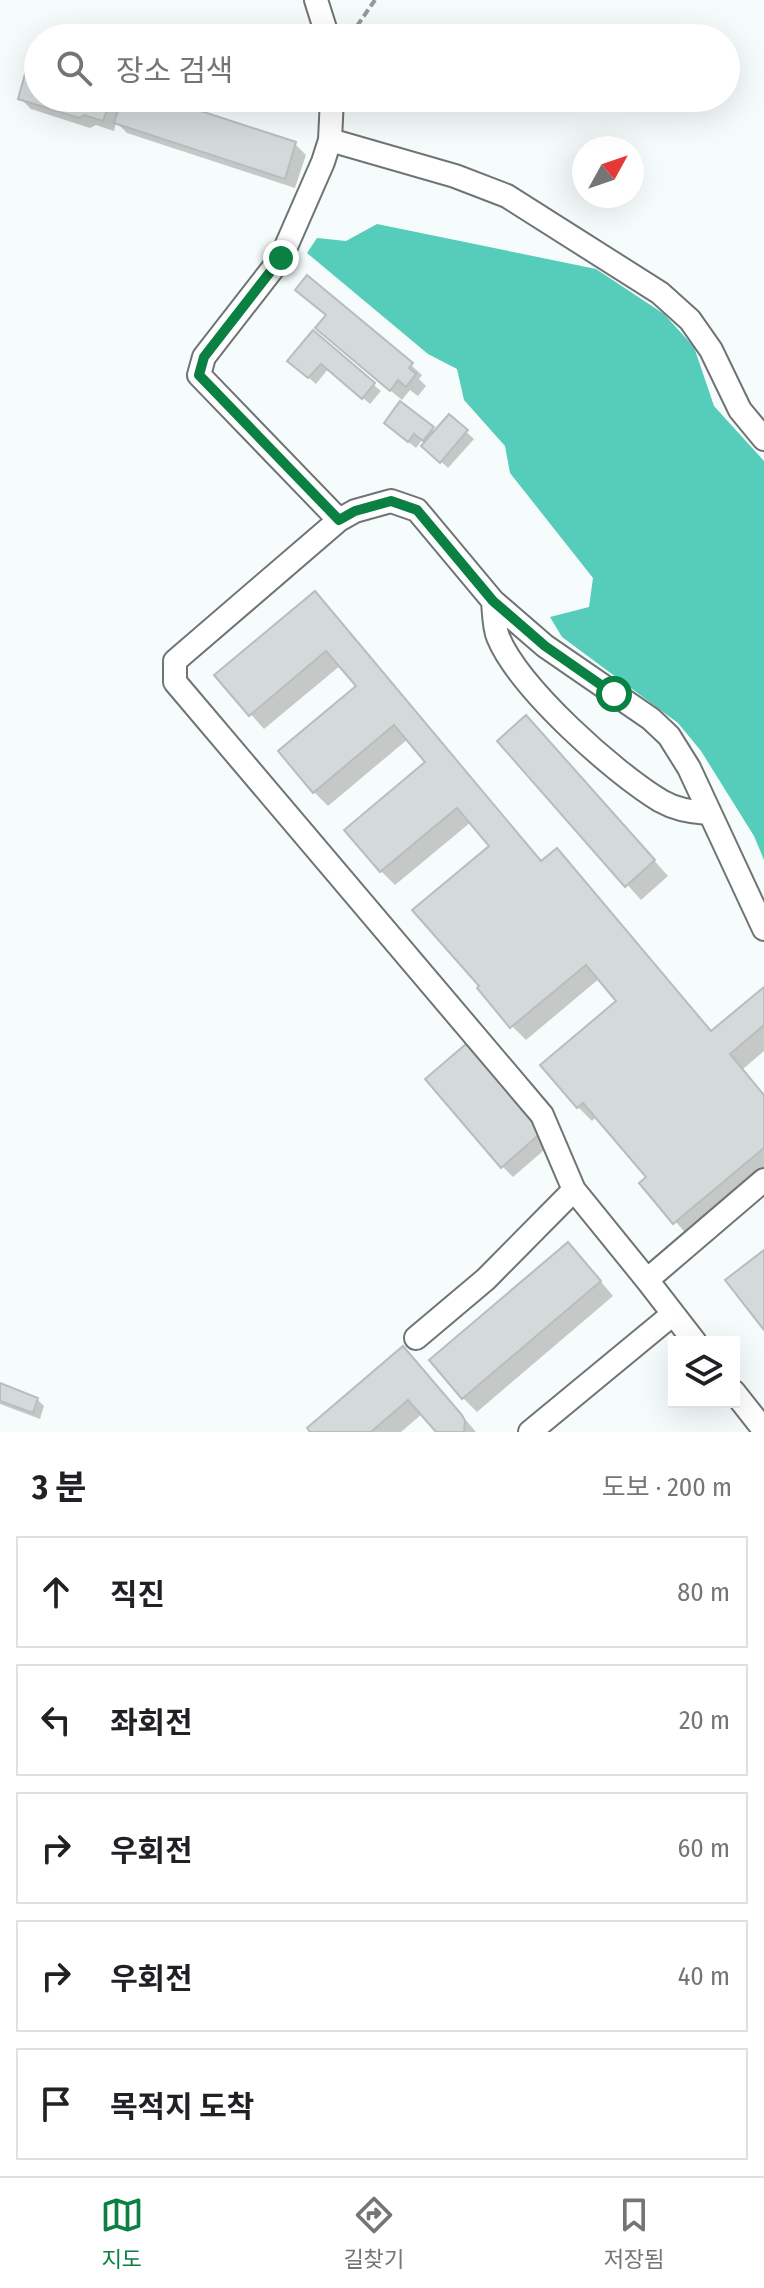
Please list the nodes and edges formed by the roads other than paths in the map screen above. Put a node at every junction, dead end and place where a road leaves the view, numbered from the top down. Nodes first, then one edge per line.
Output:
1 (316, 0) edge
2 (324, 24) edge
3 (331, 112) edge
4 (330, 140) junction
5 (764, 439) edge
6 (339, 520) junction
7 (493, 601) junction
8 (707, 813) junction
9 (764, 929) edge
10 (764, 1180) edge
11 (574, 1190) junction
12 (647, 1280) junction
13 (673, 1314) junction
14 (690, 1336) edge
15 (416, 1338) dead end
16 (740, 1400) edge
17 (764, 1430) edge
18 (530, 1432) edge

1 - 2 street
3 - 4 street
4 - 5 street
4 - 6 street
6 - 7 street
6 - 11 street
7 - 8 street
7 - 8 street
8 - 9 street
10 - 12 street
11 - 12 street
11 - 15 street
12 - 13 street
13 - 14 street
13 - 18 street
16 - 17 street

